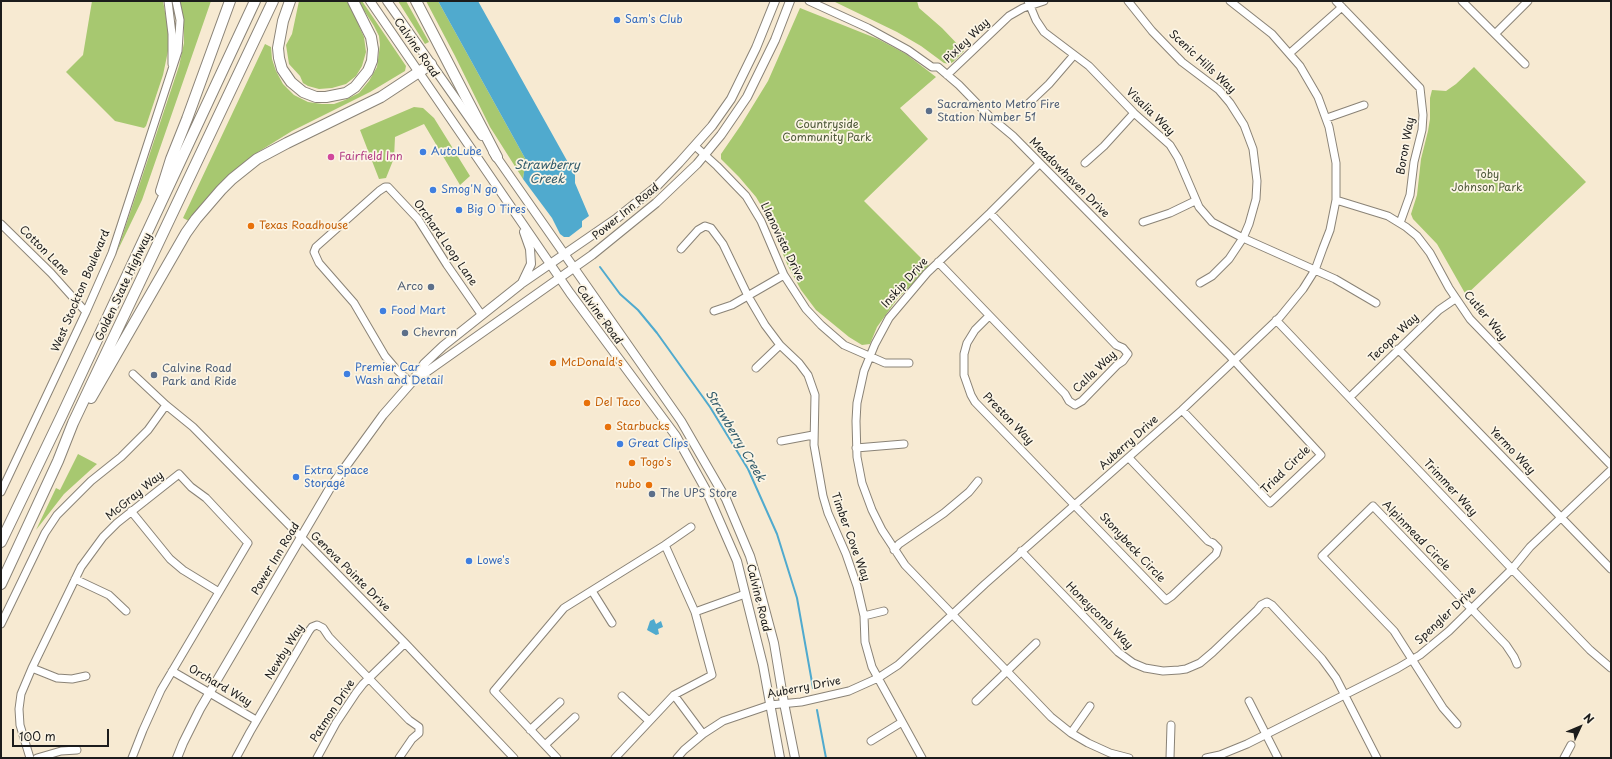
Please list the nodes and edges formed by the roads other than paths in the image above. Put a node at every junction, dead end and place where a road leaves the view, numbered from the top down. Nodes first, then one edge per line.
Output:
1 (168, 1) edge
2 (176, 1) edge
3 (230, 1) edge
4 (255, 1) edge
5 (273, 1) edge
6 (290, 1) edge
7 (353, 1) edge
8 (370, 1) edge
9 (387, 1) edge
10 (416, 1) edge
11 (775, 1) edge
12 (790, 1) edge
13 (809, 1) edge
14 (1044, 1) edge
15 (1128, 1) edge
16 (1230, 1) edge
17 (1336, 1) edge
18 (1462, 1) edge
19 (1528, 1) edge
20 (1029, 3) edge
21 (1342, 7) junction
22 (1495, 34) junction
23 (1290, 53) junction
24 (1074, 55) junction
25 (431, 64) junction
26 (1525, 64) dead end
27 (172, 70) junction
28 (420, 72) junction
29 (947, 75) junction
30 (1029, 103) dead end
31 (1364, 105) dead end
32 (1134, 113) junction
33 (1327, 118) junction
34 (695, 146) junction
35 (705, 155) junction
36 (496, 157) junction
37 (1085, 163) dead end
38 (1039, 164) junction
39 (1336, 200) junction
40 (1195, 201) junction
41 (990, 213) junction
42 (520, 219) junction
43 (1143, 222) dead end
44 (1400, 222) junction
45 (1, 224) edge
46 (148, 232) junction
47 (1243, 238) junction
48 (681, 249) dead end
49 (565, 255) junction
50 (938, 262) junction
51 (551, 265) junction
52 (574, 268) junction
53 (1315, 270) junction
54 (784, 275) junction
55 (560, 278) junction
56 (1200, 283) dead end
57 (521, 284) junction
58 (748, 296) junction
59 (1456, 299) junction
60 (1376, 303) dead end
61 (714, 311) dead end
62 (86, 312) junction
63 (481, 314) junction
64 (989, 316) junction
65 (1276, 320) junction
66 (780, 345) junction
67 (1398, 349) junction
68 (870, 356) junction
69 (1234, 360) junction
70 (909, 363) dead end
71 (756, 368) dead end
72 (133, 374) dead end
73 (411, 382) junction
74 (1350, 397) junction
75 (166, 405) junction
76 (1182, 410) junction
77 (73, 422) junction
78 (813, 434) junction
79 (781, 441) dead end
80 (904, 444) dead end
81 (856, 448) junction
82 (1129, 458) junction
83 (1611, 465) edge
84 (1611, 470) edge
85 (978, 481) dead end
86 (1, 492) edge
87 (1075, 505) junction
88 (131, 511) junction
89 (1561, 518) junction
90 (691, 527) dead end
91 (301, 538) junction
92 (1, 542) edge
93 (665, 545) junction
94 (894, 550) junction
95 (1021, 551) junction
96 (1512, 569) junction
97 (1611, 569) edge
98 (75, 579) junction
99 (1, 584) edge
100 (592, 591) junction
101 (219, 592) junction
102 (745, 594) junction
103 (1471, 609) junction
104 (126, 611) dead end
105 (884, 611) dead end
106 (695, 612) junction
107 (953, 614) junction
108 (864, 616) junction
109 (612, 623) dead end
110 (1, 624) edge
111 (405, 643) junction
112 (1036, 643) dead end
113 (1412, 660) junction
114 (1517, 664) dead end
115 (32, 668) junction
116 (1611, 668) edge
117 (172, 671) junction
118 (1007, 671) junction
119 (86, 676) dead end
120 (369, 678) junction
121 (878, 678) junction
122 (209, 694) junction
123 (1346, 694) junction
124 (674, 695) junction
125 (622, 696) dead end
126 (976, 701) dead end
127 (1249, 701) dead end
128 (560, 702) dead end
129 (784, 703) junction
130 (770, 705) junction
131 (1090, 706) dead end
132 (575, 717) dead end
133 (256, 720) junction
134 (649, 721) junction
135 (902, 722) junction
136 (1457, 724) dead end
137 (1171, 725) dead end
138 (530, 730) junction
139 (1071, 733) junction
140 (703, 734) junction
141 (1265, 734) junction
142 (871, 741) dead end
143 (545, 745) junction
144 (1571, 745) dead end
145 (77, 750) dead end
146 (30, 758) edge
147 (38, 758) edge
148 (132, 758) edge
149 (177, 758) edge
150 (236, 758) edge
151 (316, 758) edge
152 (399, 758) edge
153 (514, 758) edge
154 (557, 758) edge
155 (615, 758) edge
156 (677, 758) edge
157 (780, 758) edge
158 (795, 758) edge
159 (922, 758) edge
160 (1129, 758) edge
161 (1170, 758) edge
162 (1206, 758) edge
163 (1278, 758) edge
164 (1377, 758) edge
165 (1564, 758) edge

1 - 27 street, West Stockton Boulevard
2 - 27 street, West Stockton Boulevard
3 - 46 highway
4 - 46 highway, Golden State Highway
5 - 77 highway, Golden State Highway
6 - 7 highway
8 - 28 main road, Calvine Road
9 - 25 main road, Calvine Road
10 - 36 highway
11 - 34 main road, Power Inn Road
12 - 35 main road, Power Inn Road
13 - 29 street, Meadowhaven Drive
14 - 20 street, Pixley Way
15 - 47 street, Scenic Hills Way
16 - 23 street, Auberry Drive
17 - 21 street, Boron Way
18 - 22 street
19 - 22 street
20 - 24 street, Visalia Way
20 - 29 street, Pixley Way
21 - 23 street
21 - 44 street, Boron Way
22 - 26 street
23 - 33 street, Auberry Drive
24 - 30 street
24 - 32 street, Visalia Way
25 - 28 highway
25 - 36 main road, Calvine Road
27 - 62 street, West Stockton Boulevard
28 - 42 main road, Calvine Road
28 - 77 highway
29 - 38 street, Meadowhaven Drive
31 - 33 street
32 - 37 street
32 - 40 street, Visalia Way
33 - 39 street, Auberry Drive
34 - 35 street, Llanovista Drive
34 - 49 main road, Power Inn Road
35 - 52 main road, Power Inn Road
35 - 54 street, Llanovista Drive
36 - 49 main road, Calvine Road
38 - 41 street, Inskip Drive
38 - 69 street, Meadowhaven Drive
39 - 44 street, Cutler Way
39 - 53 street, Auberry Drive
40 - 43 street
40 - 47 street, Visalia Way
41 - 50 street, Inskip Drive
41 - 64 street, Calla Way
42 - 51 main road, Calvine Road
42 - 57 main road
44 - 59 street, Cutler Way
45 - 62 street, Cotton Lane
46 - 92 highway, Golden State Highway
47 - 53 street, Visalia Way
47 - 56 street, Scenic Hills Way
48 - 58 street, Timber Cove Way
49 - 51 main road, Power Inn Road
49 - 52 main road, Calvine Road
50 - 64 street, Calla Way
50 - 68 street, Inskip Drive
51 - 55 main road, Calvine Road
51 - 57 main road, Power Inn Road
52 - 55 main road, Power Inn Road
52 - 129 main road, Calvine Road
53 - 60 street, Visalia Way
53 - 65 street, Auberry Drive
54 - 58 street
54 - 68 street, Llanovista Drive
55 - 73 main road, Power Inn Road
55 - 102 main road, Calvine Road
57 - 63 main road, Power Inn Road
58 - 61 street
58 - 66 street, Timber Cove Way
59 - 67 street, Tecopa Way
59 - 83 street, Cutler Way
62 - 86 street, West Stockton Boulevard
63 - 73 main road, Power Inn Road
63 - 73 street, Orchard Loop Lane
64 - 87 street, Preston Way
65 - 69 street, Auberry Drive
65 - 74 street, Trimmer Way
66 - 71 street
66 - 78 street, Timber Cove Way
67 - 74 street, Tecopa Way
67 - 89 street, Yermo Way
68 - 70 street, Llanovista Drive
68 - 81 street, Inskip Drive
69 - 76 street, Auberry Drive
69 - 76 street, Triad Circle
72 - 75 street, Geneva Pointe Drive
73 - 91 main road, Power Inn Road
74 - 96 street, Trimmer Way
75 - 91 street, Geneva Pointe Drive
75 - 110 street
76 - 82 street, Auberry Drive
77 - 99 highway, Golden State Highway
78 - 79 street
78 - 108 street, Timber Cove Way
80 - 81 street
81 - 94 street, Inskip Drive
82 - 87 street, Auberry Drive
82 - 87 street, Stonybeck Circle
84 - 89 street, Spengler Drive
85 - 94 street
87 - 95 street, Auberry Drive
88 - 98 street, McGray Way
88 - 101 street
88 - 101 street, McGray Way
89 - 96 street, Spengler Drive
89 - 97 street, Yermo Way
90 - 93 street
91 - 111 street, Geneva Pointe Drive
91 - 122 main road, Power Inn Road
93 - 100 street
93 - 106 street
94 - 107 street, Inskip Drive
95 - 107 street, Auberry Drive
95 - 123 street, Honeycomb Way
96 - 103 street, Spengler Drive
96 - 116 street, Trimmer Way
98 - 104 street
98 - 115 street, McGray Way
100 - 109 street
100 - 138 street
101 - 117 street, McGray Way
102 - 106 street
102 - 130 main road, Calvine Road
103 - 113 street, Spengler Drive
103 - 113 street, Alpinmead Circle
103 - 114 street
105 - 108 street
106 - 124 street
107 - 118 street
107 - 121 street, Auberry Drive
108 - 121 street, Timber Cove Way
111 - 120 street, Patmon Drive
111 - 153 street, Geneva Pointe Drive
112 - 118 street
113 - 123 street, Spengler Drive
113 - 136 street
115 - 119 street
115 - 146 street, McGray Way
117 - 122 street, Orchard Way
117 - 148 street, McGray Way
118 - 126 street
118 - 139 street
120 - 133 street, Newby Way
120 - 151 street, Patmon Drive
120 - 152 street
121 - 129 street, Auberry Drive
121 - 135 street, Timber Cove Way
122 - 133 street, Orchard Way
122 - 149 main road, Power Inn Road
123 - 141 street, Spengler Drive
123 - 164 street
124 - 134 street
124 - 140 street
125 - 134 street
127 - 141 street
128 - 138 street
129 - 130 street, Auberry Drive
129 - 158 main road, Calvine Road
130 - 140 street, Auberry Drive
130 - 157 main road, Calvine Road
131 - 139 street
132 - 143 street
133 - 150 street, Newby Way
134 - 155 street
135 - 142 street
135 - 159 street, Timber Cove Way
137 - 161 street
138 - 143 street
139 - 160 street
140 - 156 street, Auberry Drive
141 - 162 street, Spengler Drive
141 - 163 street
143 - 154 street
144 - 165 street
145 - 147 street

